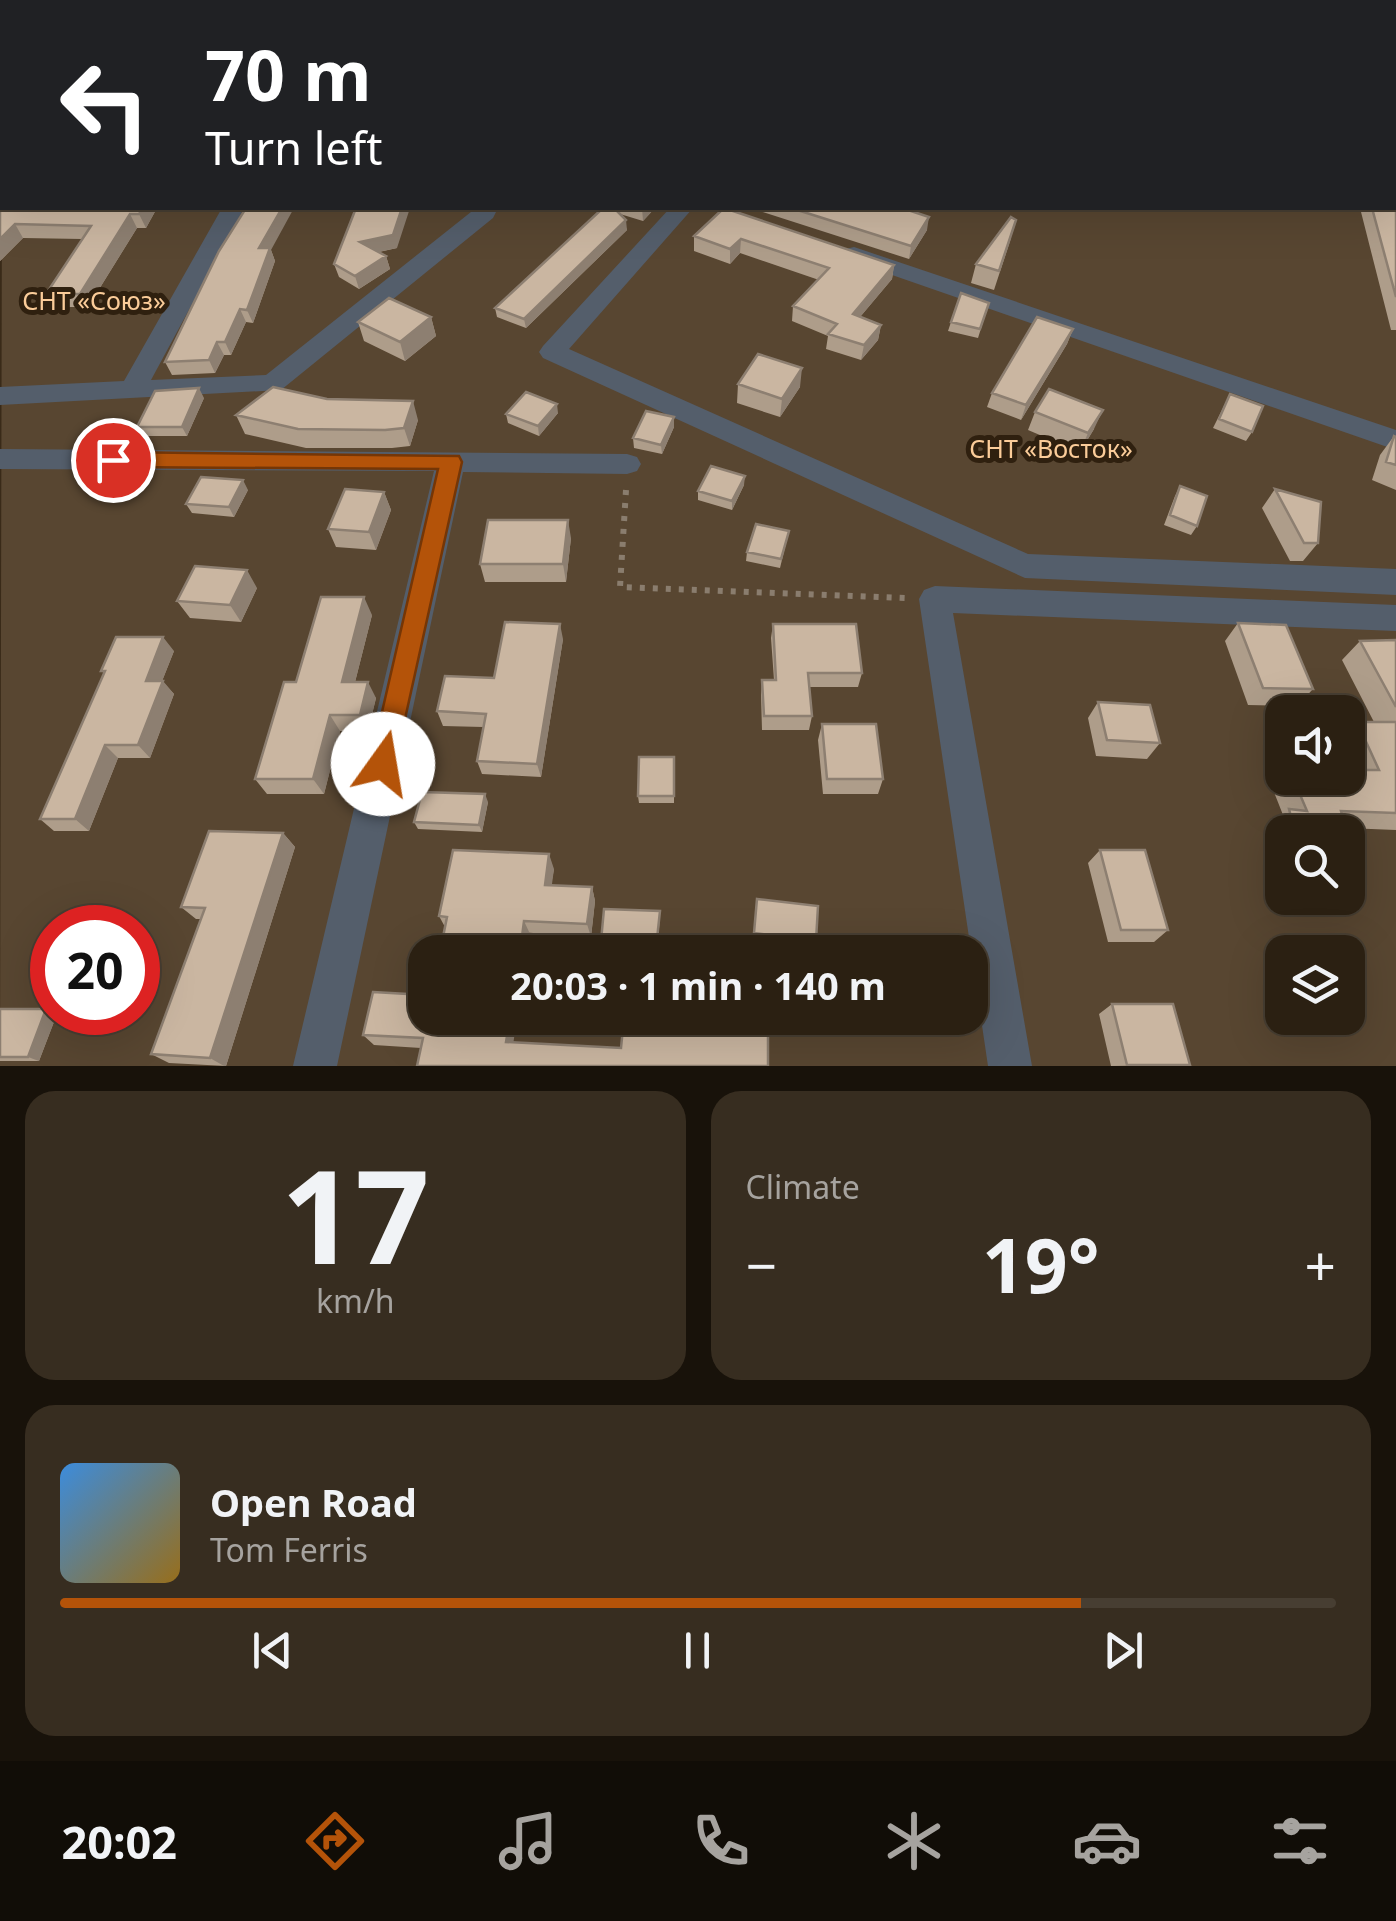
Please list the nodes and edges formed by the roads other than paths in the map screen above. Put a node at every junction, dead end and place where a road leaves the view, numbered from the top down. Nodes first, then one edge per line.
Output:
1 (233, 210) edge
2 (485, 210) edge
3 (680, 210) edge
4 (832, 246) edge
5 (132, 391) junction
6 (0, 396) edge
7 (1396, 440) edge
8 (0, 459) edge
9 (451, 462) junction
10 (627, 464) road end
11 (1396, 582) edge
12 (1396, 618) edge
13 (316, 1066) edge
14 (1010, 1066) edge

1 - 5 lane
2 - 5 lane
3 - 11 lane
4 - 7 lane
5 - 6 lane
8 - 9 lane
9 - 10 lane
9 - 13 lane
12 - 14 lane

